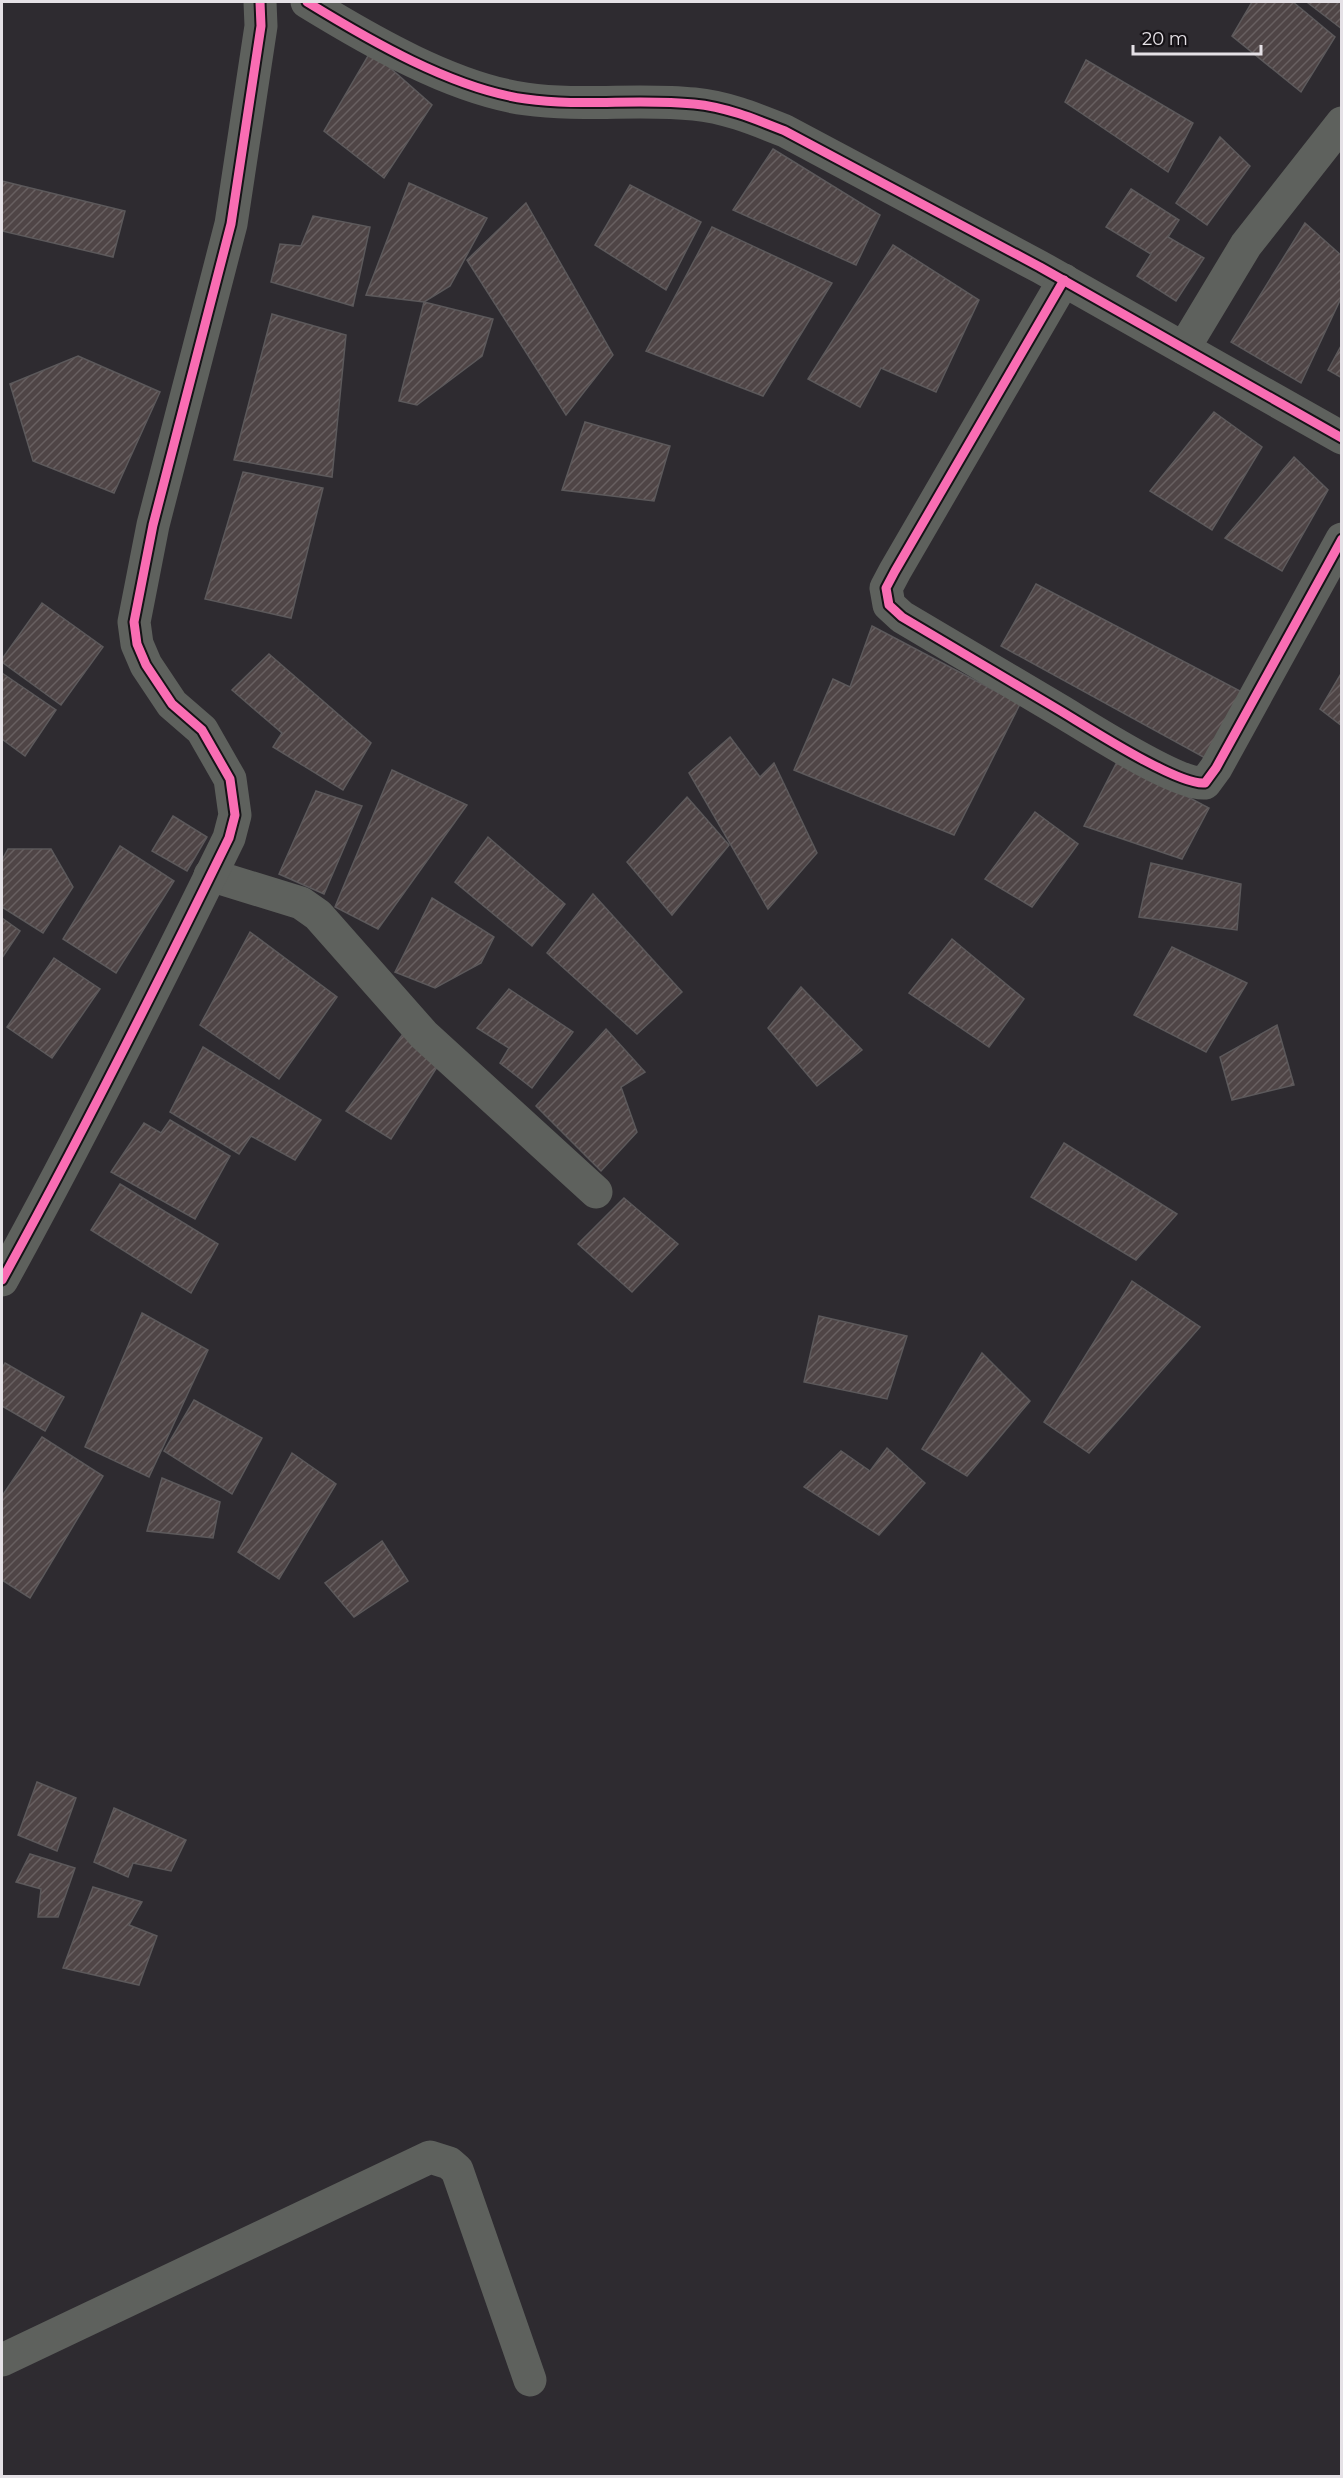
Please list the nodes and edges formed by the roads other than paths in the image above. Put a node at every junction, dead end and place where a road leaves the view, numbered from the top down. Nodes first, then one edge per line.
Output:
1 (261, 2) edge
2 (308, 2) edge
3 (1341, 123) edge
4 (1064, 280) junction
5 (1184, 348) junction
6 (1341, 438) edge
7 (1341, 539) edge
8 (210, 875) junction
9 (596, 1192) dead end
10 (2, 1280) edge
11 (2, 2360) edge
12 (530, 2380) dead end

1 - 8 street
2 - 4 street
3 - 5 street
4 - 5 street
4 - 7 street
5 - 6 street
8 - 9 street
8 - 10 street
11 - 12 street

